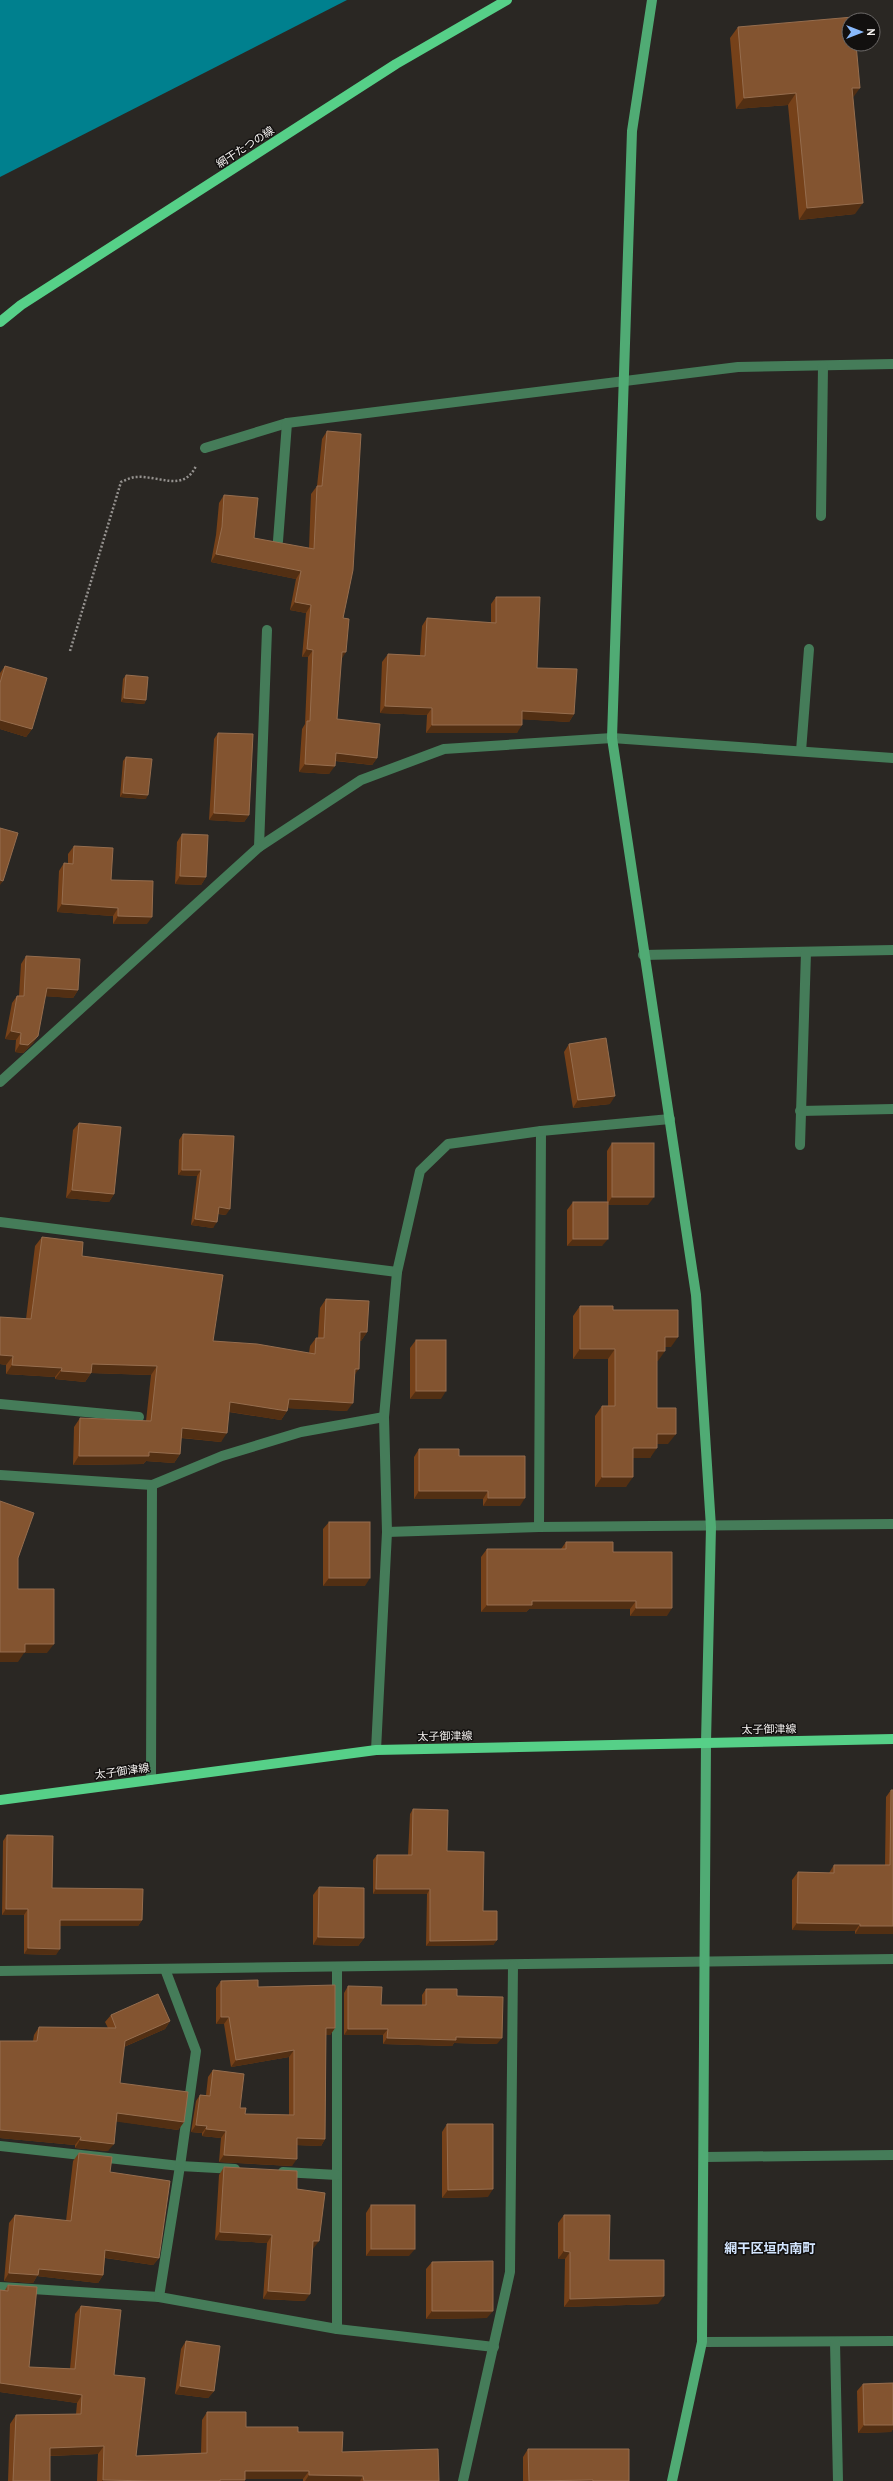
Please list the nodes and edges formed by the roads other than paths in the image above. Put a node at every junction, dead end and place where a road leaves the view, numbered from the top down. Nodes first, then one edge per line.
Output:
1 (507, 0) edge
2 (652, 0) edge
3 (0, 322) edge
4 (893, 364) edge
5 (823, 366) junction
6 (625, 381) junction
7 (287, 423) junction
8 (205, 448) road end
9 (821, 516) dead end
10 (278, 541) edge
11 (267, 630) dead end
12 (809, 649) dead end
13 (612, 738) junction
14 (801, 751) junction
15 (893, 758) edge
16 (259, 846) junction
17 (893, 950) edge
18 (806, 952) junction
19 (643, 955) junction
20 (0, 1082) edge
21 (893, 1109) edge
22 (800, 1111) junction
23 (670, 1119) junction
24 (541, 1131) junction
25 (800, 1145) dead end
26 (0, 1222) edge
27 (397, 1272) junction
28 (0, 1404) edge
29 (139, 1417) dead end
30 (384, 1417) junction
31 (0, 1475) edge
32 (152, 1485) junction
33 (893, 1524) edge
34 (539, 1526) junction
35 (711, 1527) junction
36 (387, 1532) junction
37 (893, 1739) edge
38 (706, 1742) junction
39 (376, 1750) junction
40 (151, 1780) junction
41 (0, 1800) edge
42 (893, 1959) edge
43 (705, 1963) junction
44 (513, 1965) junction
45 (337, 1967) junction
46 (165, 1969) junction
47 (0, 1971) edge
48 (0, 2146) edge
49 (893, 2155) edge
50 (705, 2158) junction
51 (180, 2166) junction
52 (243, 2170) edge
53 (274, 2172) edge
54 (337, 2175) junction
55 (0, 2287) edge
56 (159, 2297) junction
57 (337, 2329) junction
58 (893, 2341) edge
59 (702, 2342) junction
60 (835, 2342) junction
61 (494, 2347) junction
62 (463, 2481) edge
63 (672, 2481) edge
64 (838, 2481) edge

1 - 3 main road, 網干たつの線
2 - 6 street
4 - 5 street
5 - 6 street
5 - 9 street
6 - 7 street
6 - 13 street
7 - 8 street
7 - 10 street
11 - 16 street
12 - 14 street
13 - 14 street
13 - 16 street
13 - 19 street
14 - 15 street
16 - 20 street
17 - 18 street
18 - 19 street
18 - 22 street
19 - 23 street
21 - 22 street
22 - 25 street
23 - 24 street
23 - 35 street
24 - 27 street
24 - 34 street
26 - 27 street
27 - 30 street
28 - 29 street
30 - 32 street
30 - 36 street
31 - 32 street
32 - 40 street
33 - 35 street
34 - 35 street
34 - 36 street
35 - 38 street
36 - 39 street
37 - 38 main road, 太子御津線
38 - 39 main road, 太子御津線
38 - 43 street
39 - 40 main road, 太子御津線
40 - 41 main road, 太子御津線
42 - 43 street
43 - 44 street
43 - 50 street
44 - 45 street
44 - 61 street
45 - 46 street
45 - 54 street
46 - 47 street
46 - 51 street
48 - 51 street
49 - 50 street
50 - 59 street
51 - 52 street
51 - 56 street
53 - 54 street
54 - 57 street
55 - 56 street
56 - 57 street
57 - 61 street
58 - 60 street
59 - 60 street
59 - 63 street
60 - 64 street
61 - 62 street

